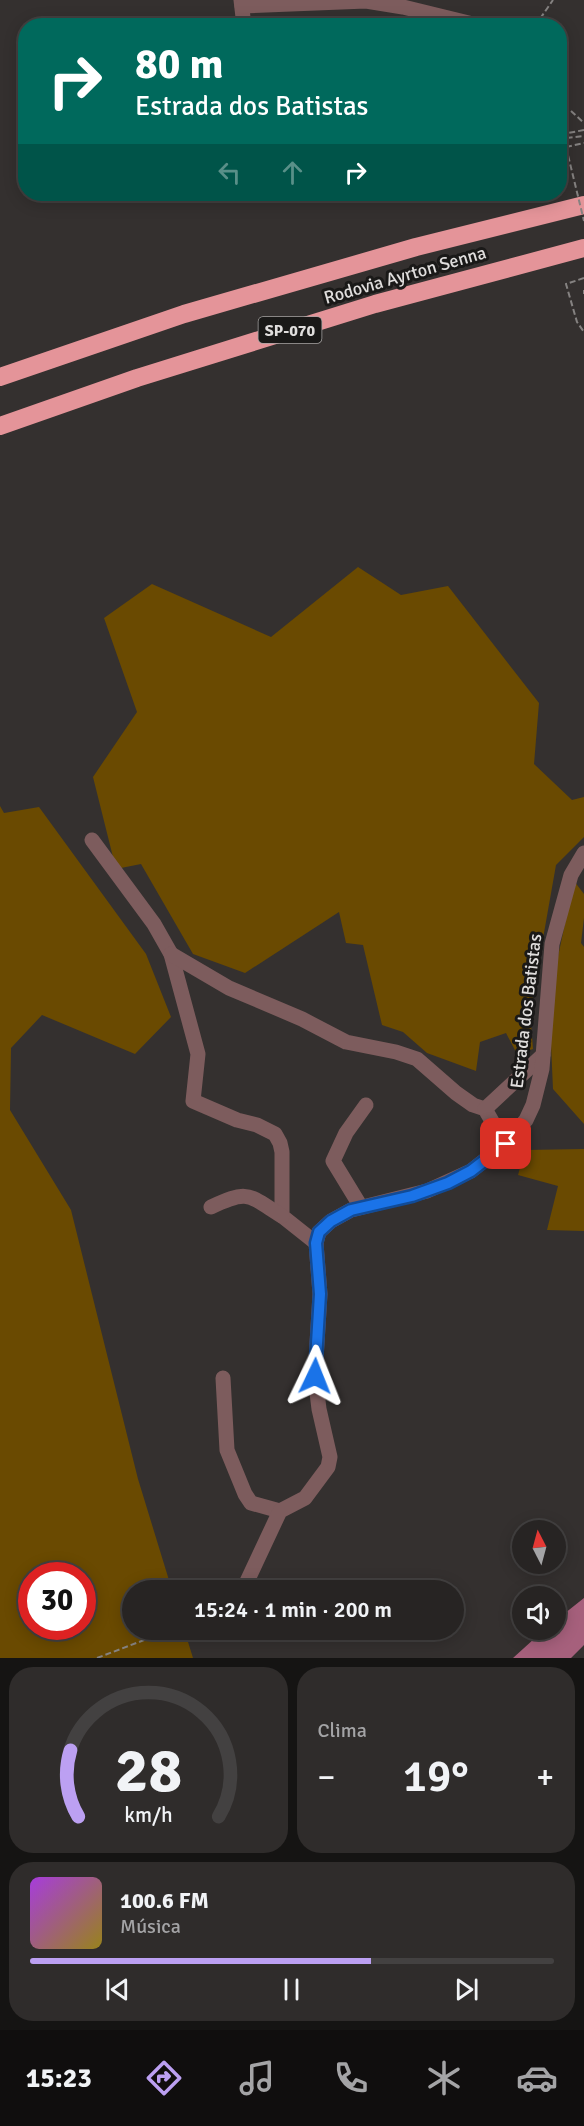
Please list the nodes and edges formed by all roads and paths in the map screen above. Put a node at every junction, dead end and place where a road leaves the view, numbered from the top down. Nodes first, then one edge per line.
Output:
1 (553, 0) edge
2 (242, 3) edge
3 (243, 18) edge
4 (448, 18) edge
5 (541, 18) edge
6 (567, 107) edge
7 (584, 123) edge
8 (584, 130) edge
9 (567, 133) edge
10 (584, 136) edge
11 (567, 138) edge
12 (584, 143) edge
13 (567, 147) edge
14 (567, 151) edge
15 (584, 205) edge
16 (584, 221) edge
17 (584, 248) edge
18 (584, 278) edge
19 (584, 332) edge
20 (0, 377) edge
21 (0, 426) edge
22 (92, 840) dead end
23 (584, 853) edge
24 (171, 954) junction
25 (543, 1055) junction
26 (366, 1105) dead end
27 (485, 1109) junction
28 (506, 1144) junction
29 (211, 1207) dead end
30 (361, 1207) junction
31 (282, 1216) junction
32 (316, 1243) junction
33 (223, 1378) dead end
34 (280, 1511) junction
35 (248, 1580) edge
36 (144, 1640) edge
37 (97, 1658) edge

1 - 5 path
2 - 3 street
2 - 4 street
6 - 7 path
8 - 9 path
10 - 11 path
12 - 13 path, bridge
14 - 16 path, bridge
15 - 20 highway, Rodovia Ayrton Senna / SP-070
17 - 21 highway, Rodovia Ayrton Senna / SP-070
18 - 19 path
22 - 24 street
23 - 25 street, Estrada dos Batistas
24 - 27 street
24 - 31 street
25 - 27 street
25 - 28 street, Estrada dos Batistas
26 - 30 street
27 - 28 street
28 - 30 street, Estrada dos Batistas
29 - 31 street
30 - 32 street, Estrada dos Batistas
31 - 32 street
32 - 34 street
33 - 34 street
34 - 35 street
36 - 37 path

